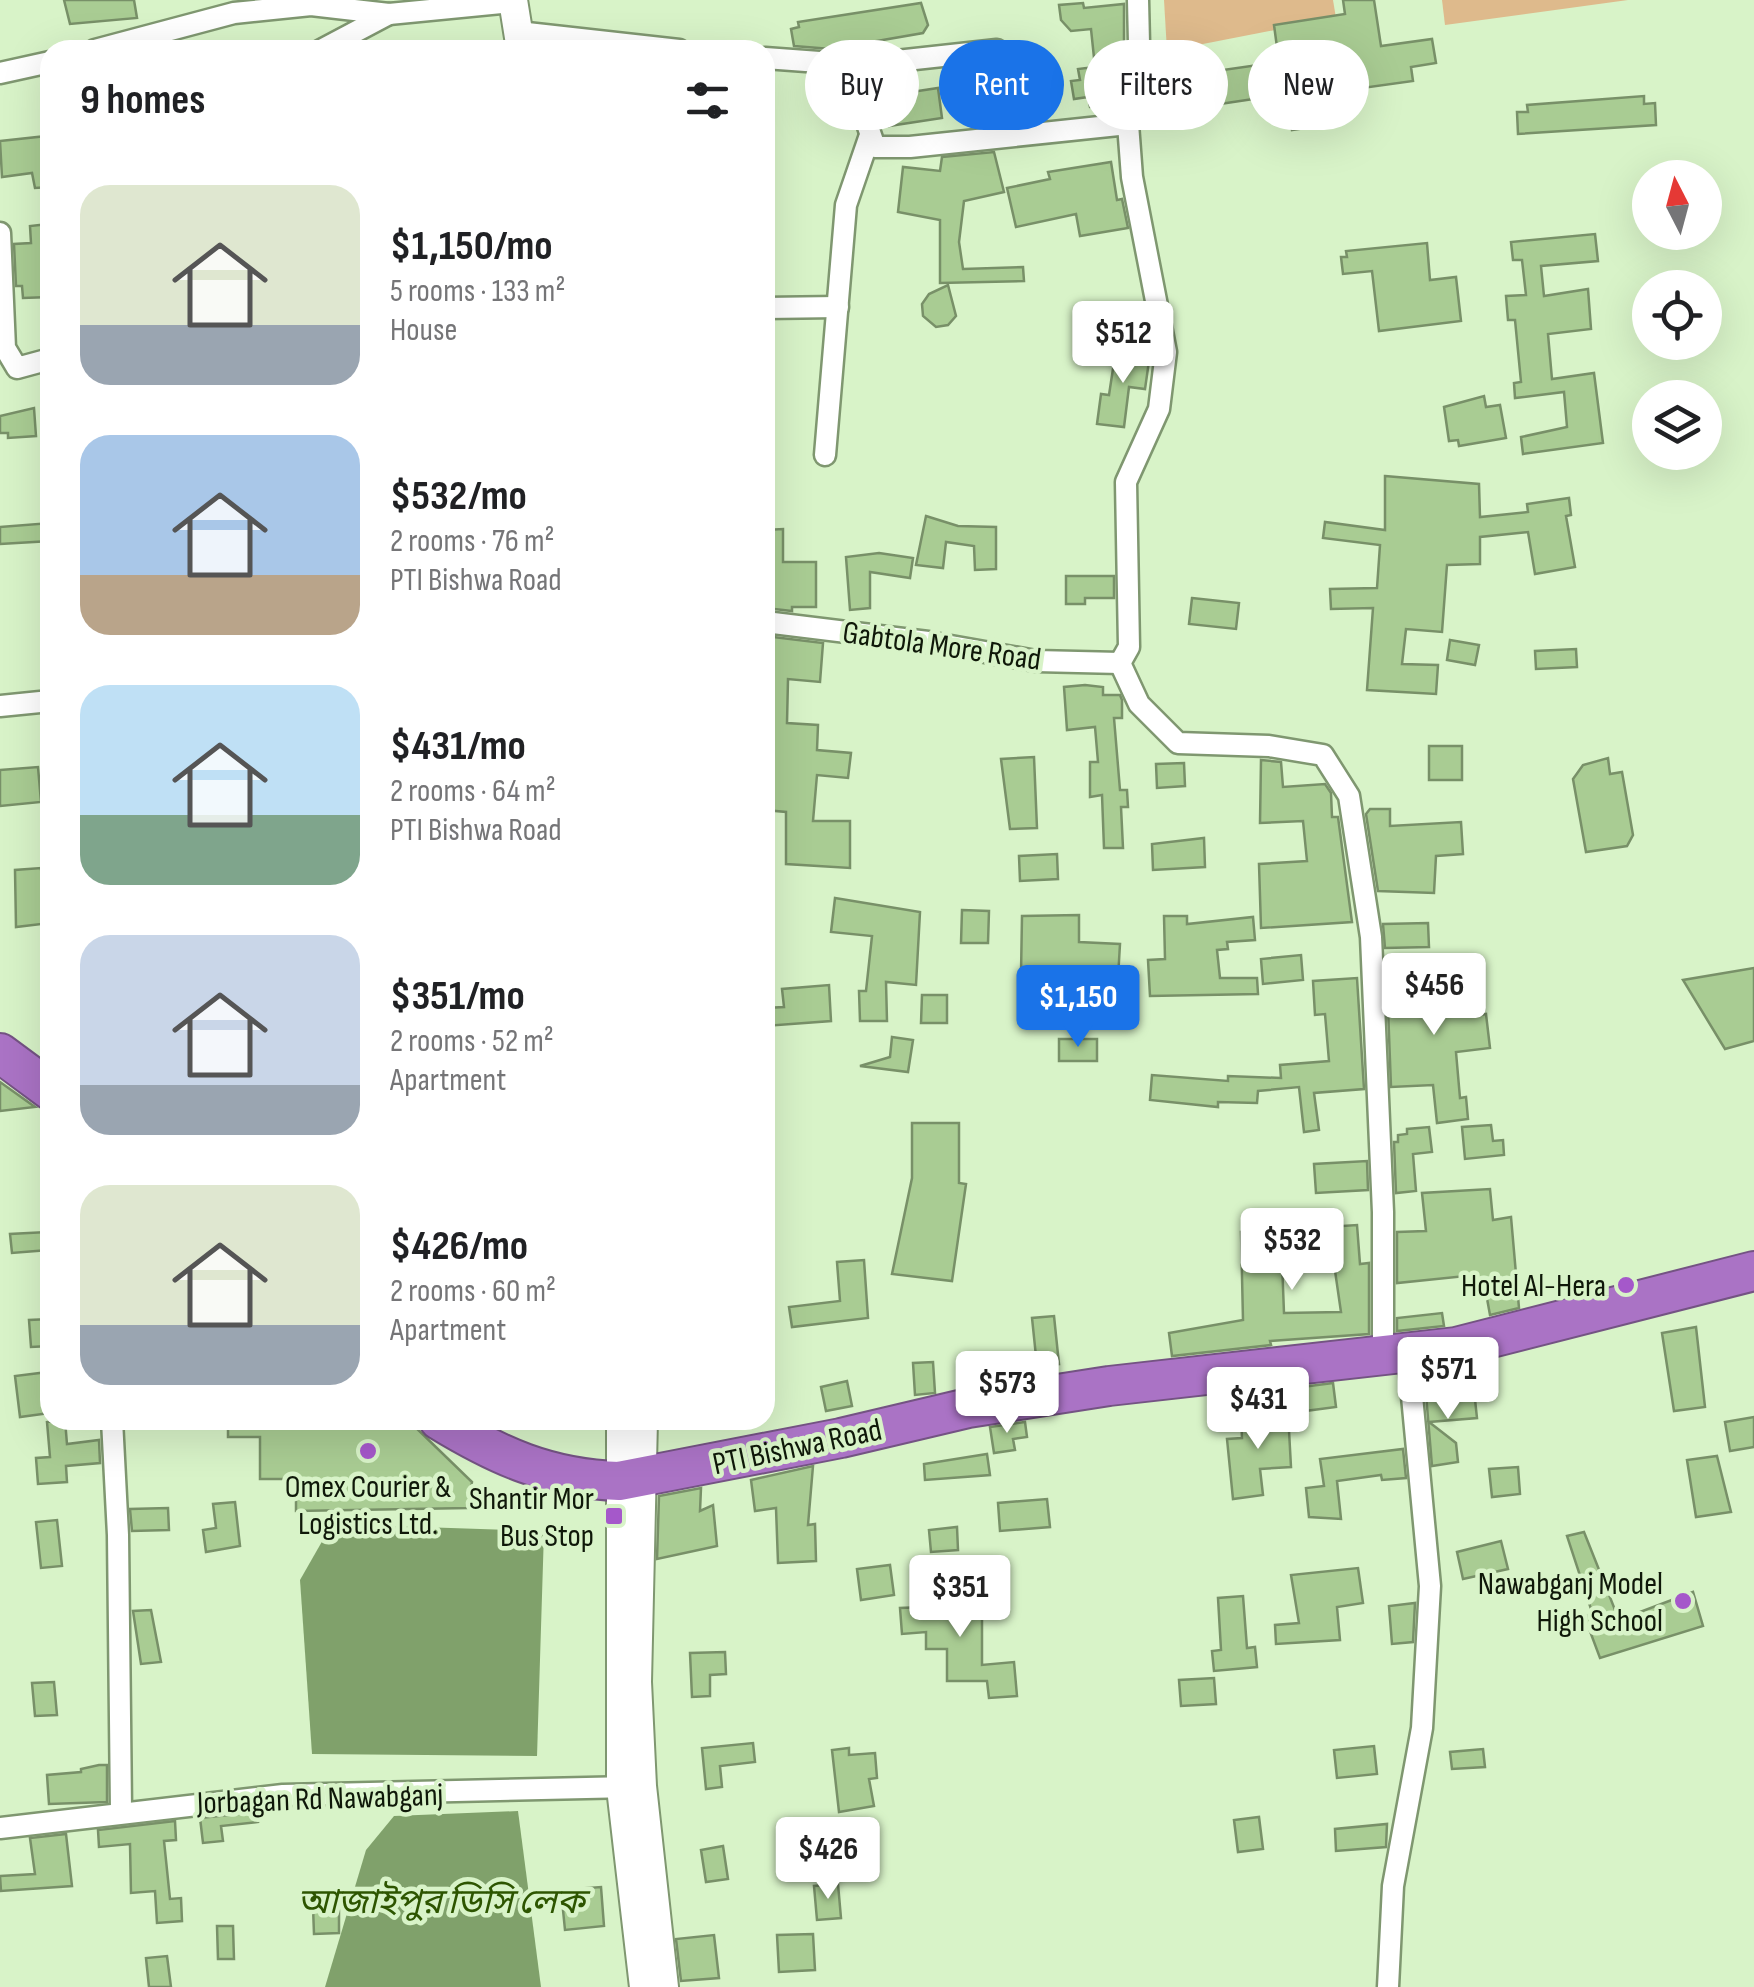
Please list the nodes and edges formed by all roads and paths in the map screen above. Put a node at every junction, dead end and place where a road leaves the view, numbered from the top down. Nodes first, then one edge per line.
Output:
1 (1138, 0) edge
2 (513, 1) edge
3 (389, 14) junction
4 (133, 40) edge
5 (340, 40) edge
6 (520, 40) edge
7 (1139, 40) edge
8 (775, 59) edge
9 (805, 61) edge
10 (40, 64) edge
11 (0, 73) edge
12 (1084, 129) edge
13 (868, 130) edge
14 (1128, 130) edge
15 (869, 138) junction
16 (0, 233) edge
17 (838, 307) junction
18 (775, 308) edge
19 (40, 362) edge
20 (825, 454) dead end
21 (775, 623) edge
22 (1120, 663) junction
23 (40, 702) edge
24 (0, 706) edge
25 (0, 1053) edge
26 (40, 1083) edge
27 (1754, 1271) edge
28 (1395, 1355) junction
29 (113, 1430) edge
30 (455, 1430) edge
31 (623, 1430) edge
32 (641, 1430) edge
33 (630, 1479) junction
34 (631, 1787) junction
35 (122, 1810) junction
36 (0, 1828) edge
37 (644, 1987) edge
38 (664, 1987) edge
39 (1388, 1987) edge

1 - 7 street
2 - 3 street
2 - 6 street
3 - 4 street
3 - 5 street
8 - 9 street
10 - 11 street
12 - 15 street
13 - 15 street
14 - 22 street
15 - 17 street
16 - 19 street
17 - 18 street
17 - 20 street
21 - 22 street, Gabtola More Road
22 - 28 street
23 - 24 street
25 - 26 highway
27 - 28 highway, PTI Bishwa Road
28 - 33 highway, PTI Bishwa Road
28 - 39 street
29 - 35 street
30 - 33 highway, PTI Bishwa Road
31 - 33 street
32 - 33 street
33 - 34 street
34 - 35 street, Jorbagan Rd Nawabganj
34 - 37 street
34 - 38 street
35 - 36 street, Jorbagan Rd Nawabganj

